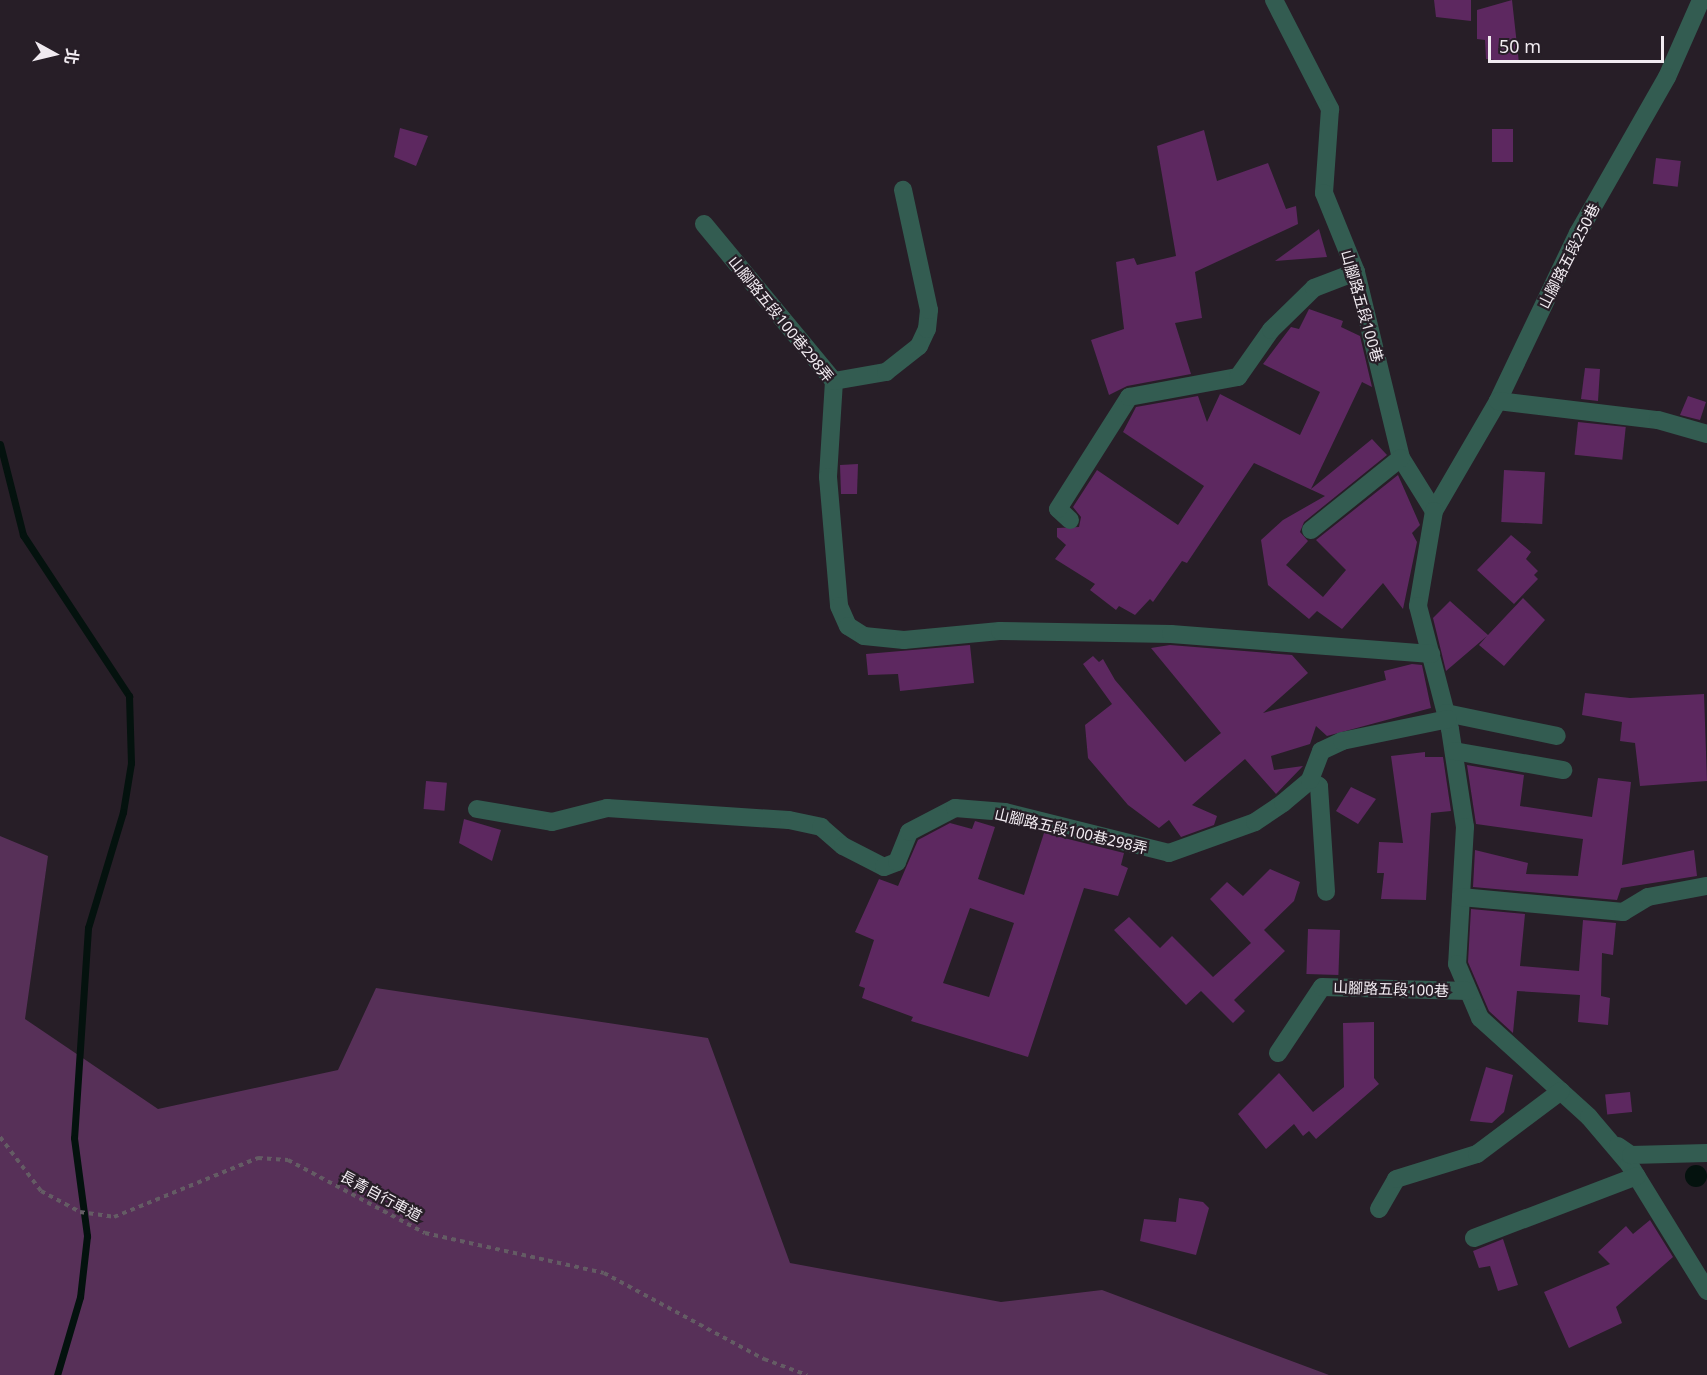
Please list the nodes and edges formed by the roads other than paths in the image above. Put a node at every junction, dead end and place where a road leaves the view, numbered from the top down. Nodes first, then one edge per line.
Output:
1 (1274, 0) edge
2 (1701, 0) edge
3 (903, 190) dead end
4 (704, 224) dead end
5 (1356, 272) junction
6 (834, 381) junction
7 (1498, 402) junction
8 (1707, 434) edge
9 (1401, 458) junction
10 (1434, 511) junction
11 (1070, 520) dead end
12 (1311, 530) dead end
13 (1431, 654) junction
14 (1447, 716) junction
15 (1557, 736) dead end
16 (1454, 752) junction
17 (1563, 770) dead end
18 (1310, 780) junction
19 (477, 809) dead end
20 (1707, 886) edge
21 (1326, 892) dead end
22 (1461, 897) junction
23 (1468, 991) junction
24 (1278, 1053) dead end
25 (1561, 1091) junction
26 (1607, 1138) junction
27 (1707, 1153) edge
28 (1637, 1176) junction
29 (1379, 1209) dead end
30 (1474, 1238) dead end
31 (1707, 1290) edge

1 - 5 lane, 山腳路五段100巷
2 - 7 lane, 山腳路五段250巷
3 - 6 lane
4 - 6 lane, 山腳路五段100巷298弄
5 - 9 lane, 山腳路五段100巷
5 - 11 lane
6 - 13 lane, 山腳路五段100巷298弄
7 - 8 lane
7 - 10 lane, 山腳路五段250巷
9 - 10 lane, 山腳路五段100巷
9 - 12 lane
10 - 13 lane
13 - 14 lane
14 - 15 lane
14 - 16 lane
14 - 18 lane
16 - 17 lane
16 - 22 lane
18 - 19 lane, 山腳路五段100巷298弄
18 - 21 lane
20 - 22 lane
22 - 23 lane
23 - 24 lane, 山腳路五段100巷
23 - 25 lane
25 - 26 lane
25 - 29 lane
26 - 27 lane
26 - 28 lane
28 - 30 lane
28 - 31 lane

